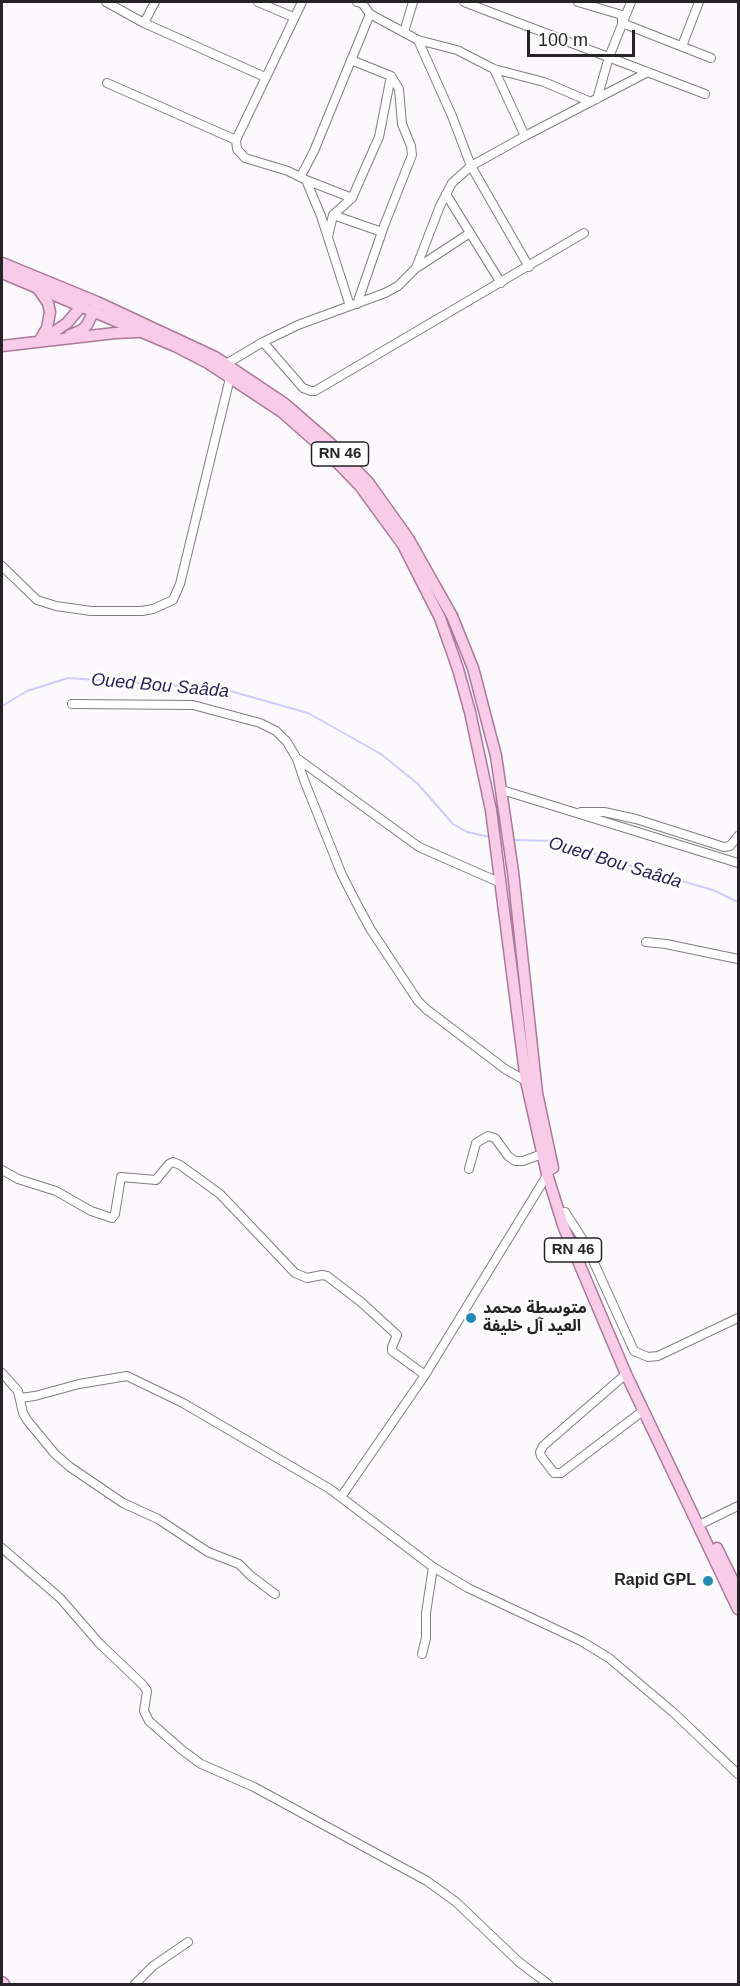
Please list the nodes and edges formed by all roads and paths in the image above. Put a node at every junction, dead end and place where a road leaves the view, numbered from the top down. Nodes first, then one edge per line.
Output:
1 (106, 2) edge
2 (155, 2) edge
3 (258, 2) edge
4 (302, 2) edge
5 (357, 2) edge
6 (413, 2) edge
7 (464, 2) edge
8 (578, 2) edge
9 (631, 2) edge
10 (699, 2) edge
11 (370, 14) junction
12 (293, 17) junction
13 (144, 23) junction
14 (622, 23) junction
15 (404, 32) junction
16 (418, 40) junction
17 (681, 46) junction
18 (609, 57) junction
19 (711, 58) dead end
20 (351, 60) junction
21 (494, 69) junction
22 (648, 72) junction
23 (391, 76) junction
24 (265, 77) junction
25 (107, 83) dead end
26 (705, 94) dead end
27 (594, 100) junction
28 (525, 136) junction
29 (236, 140) junction
30 (471, 166) junction
31 (303, 178) junction
32 (446, 194) junction
33 (352, 198) junction
34 (333, 214) junction
35 (382, 231) junction
36 (470, 233) junction
37 (584, 233) dead end
38 (328, 237) junction
39 (2, 263) edge
40 (529, 267) junction
41 (416, 268) junction
42 (2, 273) edge
43 (501, 283) junction
44 (38, 289) junction
45 (91, 304) junction
46 (353, 305) junction
47 (144, 333) junction
48 (263, 342) junction
49 (38, 343) junction
50 (2, 346) edge
51 (226, 364) junction
52 (230, 378) junction
53 (2, 566) edge
54 (72, 704) dead end
55 (297, 759) junction
56 (502, 790) junction
57 (568, 811) junction
58 (738, 836) edge
59 (738, 863) edge
60 (501, 883) junction
61 (646, 942) dead end
62 (738, 959) edge
63 (526, 1081) junction
64 (542, 1154) junction
65 (469, 1169) dead end
66 (2, 1170) edge
67 (550, 1171) junction
68 (565, 1212) junction
69 (738, 1318) edge
70 (2, 1373) edge
71 (626, 1374) junction
72 (425, 1375) junction
73 (21, 1398) junction
74 (644, 1410) junction
75 (340, 1497) junction
76 (738, 1506) edge
77 (702, 1524) junction
78 (2, 1548) edge
79 (433, 1567) junction
80 (738, 1591) edge
81 (275, 1594) dead end
82 (738, 1609) edge
83 (422, 1654) dead end
84 (738, 1774) edge
85 (188, 1942) dead end
86 (135, 1984) edge
87 (548, 1984) edge

1 - 13 street
2 - 13 street
3 - 12 street
4 - 12 street
5 - 11 street
6 - 15 street
7 - 18 street
8 - 14 street
9 - 14 street
10 - 17 street
11 - 15 street
11 - 20 street
12 - 24 street
13 - 24 street
14 - 17 street
14 - 18 street
15 - 16 street
16 - 21 street
16 - 30 street
17 - 19 street
18 - 22 street
18 - 27 street
20 - 23 street
20 - 31 street
21 - 27 street
21 - 28 street
22 - 26 street
22 - 27 street
23 - 33 street
23 - 35 street
24 - 29 street
25 - 29 street
27 - 28 street
28 - 30 street
29 - 31 street
30 - 32 street
30 - 40 street
31 - 33 street
31 - 38 street
32 - 36 street
32 - 41 street
33 - 34 street
34 - 35 street
34 - 38 street
35 - 46 street
36 - 41 street
36 - 43 street
37 - 40 street
38 - 46 street
39 - 45 main road, RN 46
40 - 43 street
41 - 46 street
42 - 44 main road, RN 46
43 - 48 street
44 - 45 main road, RN 46
44 - 49 main road
45 - 47 main road, RN 46
45 - 49 main road
45 - 51 main road, RN 46
46 - 48 street
47 - 49 main road
47 - 52 main road, RN 46
48 - 51 street
49 - 50 main road
51 - 56 main road, RN 46
52 - 53 street
52 - 60 main road, RN 46
54 - 55 street
55 - 60 street
55 - 63 street
56 - 57 street
56 - 67 main road, RN 46
57 - 58 street
57 - 59 street
60 - 63 main road, RN 46
61 - 62 street
63 - 64 main road, RN 46
64 - 65 street
64 - 67 main road, RN 46
66 - 72 street
67 - 68 main road, RN 46
67 - 71 main road, RN 46
67 - 72 street
68 - 69 street
68 - 77 main road, RN 46
70 - 73 street
71 - 74 main road, RN 46
71 - 74 street
72 - 75 street
73 - 75 street
73 - 81 street
74 - 77 main road, RN 46
75 - 79 street
76 - 77 street
77 - 80 main road, RN 46
77 - 82 main road, RN 46
78 - 87 street
79 - 83 street
79 - 84 street
85 - 86 street

